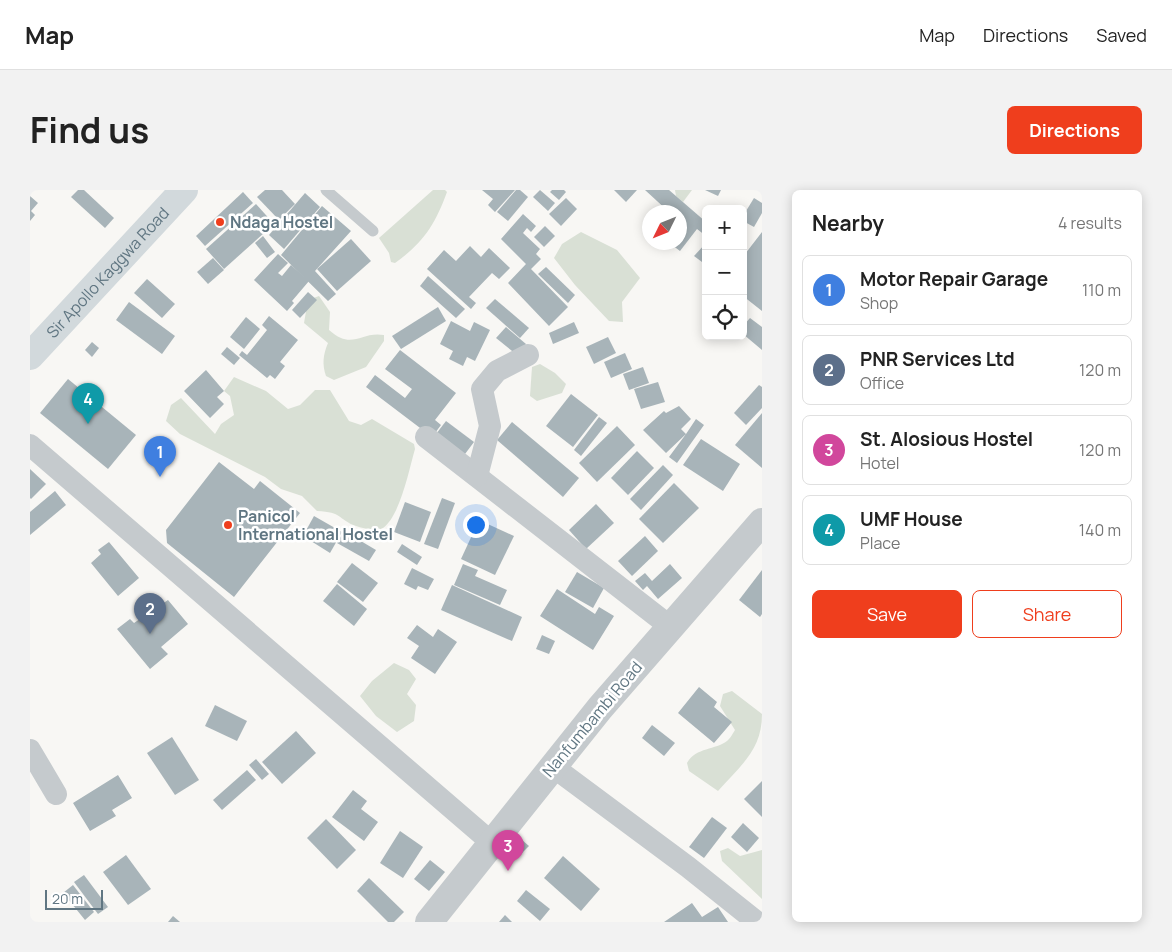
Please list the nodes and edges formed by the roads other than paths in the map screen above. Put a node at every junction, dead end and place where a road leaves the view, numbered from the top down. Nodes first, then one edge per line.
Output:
1 (184, 190) edge
2 (326, 190) edge
3 (373, 231) dead end
4 (528, 355) dead end
5 (30, 356) edge
6 (426, 437) dead end
7 (30, 445) edge
8 (477, 476) junction
9 (762, 522) edge
10 (672, 628) junction
11 (30, 750) edge
12 (552, 766) junction
13 (56, 794) dead end
14 (491, 842) junction
15 (429, 922) edge
16 (756, 922) edge

1 - 5 main road, Sir Apollo Kaggwa Road
2 - 3 lane
4 - 8 street
6 - 8 street
7 - 14 street
8 - 10 street
9 - 10 street, Nanfumbambi Road
10 - 12 street, Nanfumbambi Road
11 - 13 street
12 - 14 street, Nanfumbambi Road
12 - 16 street
14 - 15 street, Nanfumbambi Road

